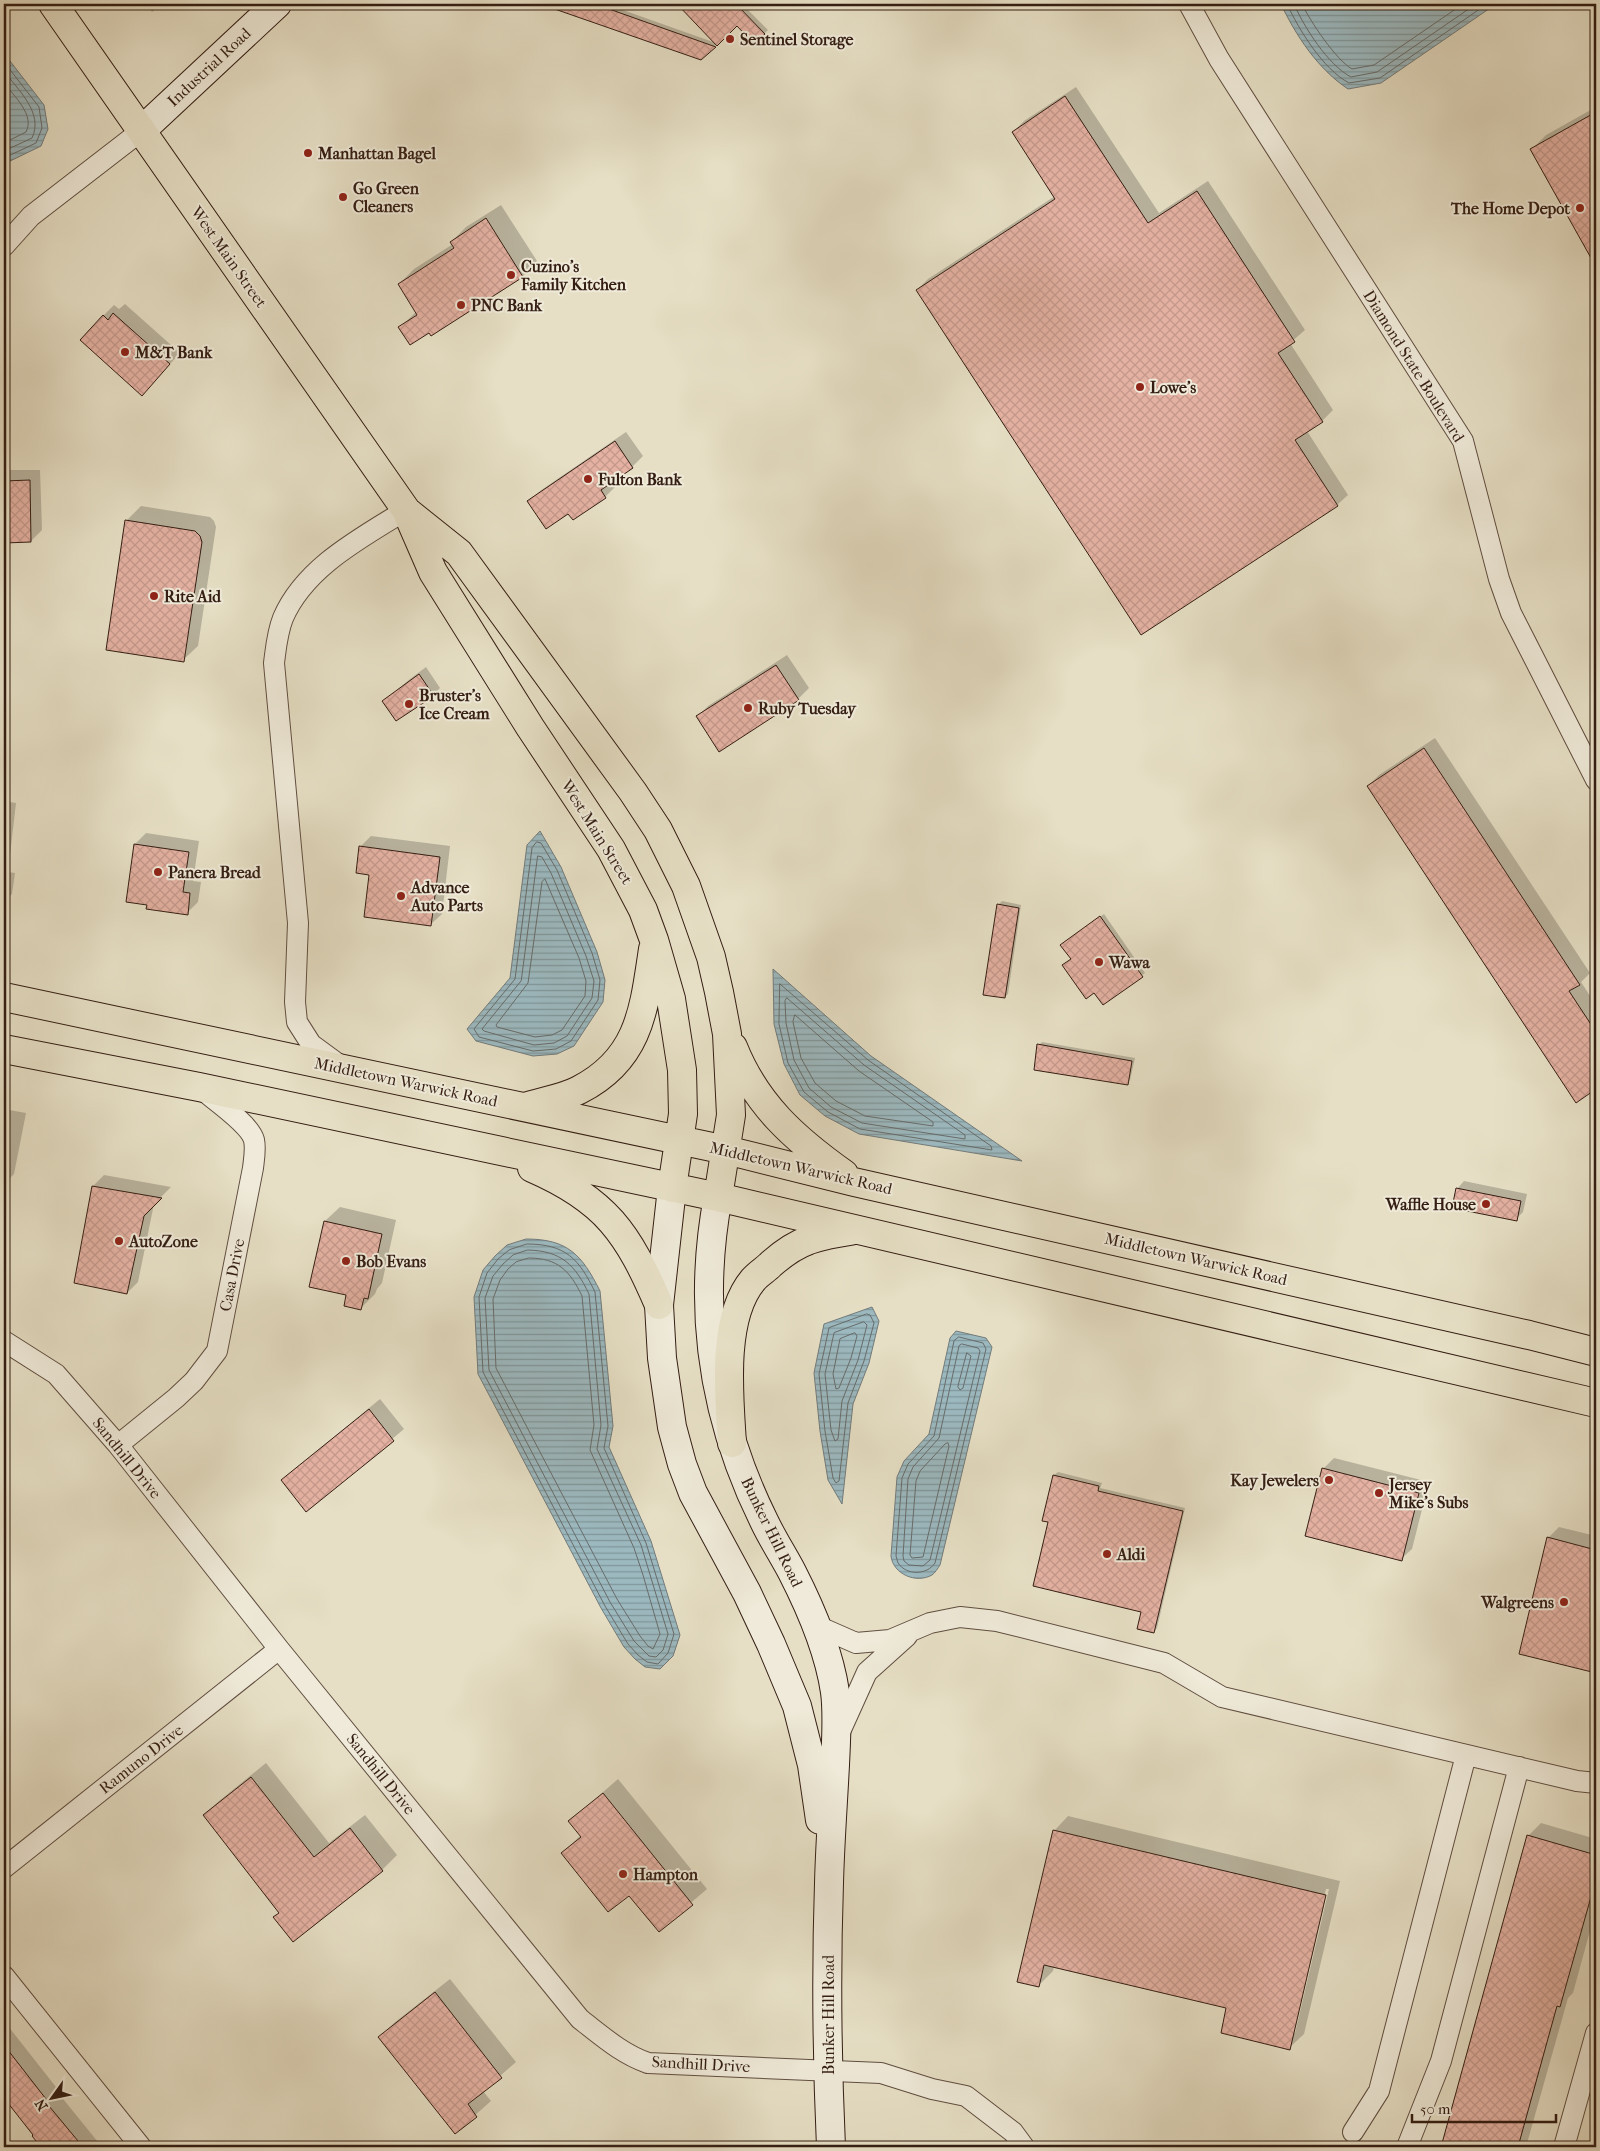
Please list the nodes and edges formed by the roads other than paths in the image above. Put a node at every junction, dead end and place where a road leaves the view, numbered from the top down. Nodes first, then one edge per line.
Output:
1 (53, 4) edge
2 (277, 4) edge
3 (1189, 4) edge
4 (142, 131) junction
5 (4, 246) edge
6 (406, 510) junction
7 (1596, 780) edge
8 (654, 940) junction
9 (4, 997) edge
10 (728, 1034) junction
11 (4, 1049) edge
12 (344, 1068) junction
13 (199, 1087) junction
14 (526, 1107) junction
15 (680, 1140) junction
16 (490, 1149) junction
17 (726, 1150) junction
18 (854, 1182) junction
19 (672, 1188) junction
20 (718, 1197) junction
21 (855, 1229) junction
22 (659, 1305) junction
23 (4, 1341) edge
24 (1596, 1352) edge
25 (1596, 1403) edge
26 (732, 1443) junction
27 (118, 1446) junction
28 (815, 1625) junction
29 (912, 1632) junction
30 (279, 1649) junction
31 (836, 1742) junction
32 (1466, 1755) junction
33 (1519, 1767) junction
34 (1586, 1782) edge
35 (1596, 1793) edge
36 (4, 1868) edge
37 (829, 1884) junction
38 (4, 1976) edge
39 (1596, 2032) edge
40 (827, 2072) junction
41 (1353, 2132) dead end
42 (141, 2147) edge
43 (831, 2147) edge
44 (1024, 2147) edge
45 (1407, 2147) edge
46 (1564, 2147) edge

1 - 4 main road, West Main Street
2 - 4 main road, Industrial Road
3 - 7 street, Diamond State Boulevard
4 - 5 street
4 - 6 main road, West Main Street
6 - 8 main road, West Main Street
6 - 10 main road, West Main Street
6 - 12 street
8 - 14 main road
8 - 15 main road, West Main Street
9 - 12 main road, Middletown Warwick Road
10 - 17 main road, West Main Street
10 - 18 main road
11 - 13 main road
12 - 14 main road, Middletown Warwick Road
13 - 16 main road
13 - 27 street, Casa Drive
14 - 15 main road, Middletown Warwick Road
15 - 17 main road, Middletown Warwick Road
15 - 19 main road, West Main Street
16 - 19 main road
16 - 22 main road
17 - 18 main road, Middletown Warwick Road
17 - 20 main road, Bunker Hill Road
18 - 24 main road, Middletown Warwick Road
19 - 20 main road
19 - 22 main road, Bunker Hill Road
20 - 21 main road
20 - 26 main road, Bunker Hill Road
21 - 25 main road
21 - 26 main road
22 - 37 main road, Bunker Hill Road
23 - 27 street, Sandhill Drive
26 - 28 main road, Bunker Hill Road
27 - 30 street, Sandhill Drive
28 - 29 street
28 - 31 main road, Bunker Hill Road
29 - 31 street
29 - 32 street
30 - 36 street, Ramuno Drive
30 - 40 street, Sandhill Drive
31 - 37 main road, Bunker Hill Road
32 - 33 street
32 - 41 street
33 - 34 street
33 - 45 street
34 - 35 street
37 - 40 main road, Bunker Hill Road
38 - 42 street
39 - 46 street
40 - 43 main road, Bunker Hill Road
40 - 44 street, Sandhill Drive

